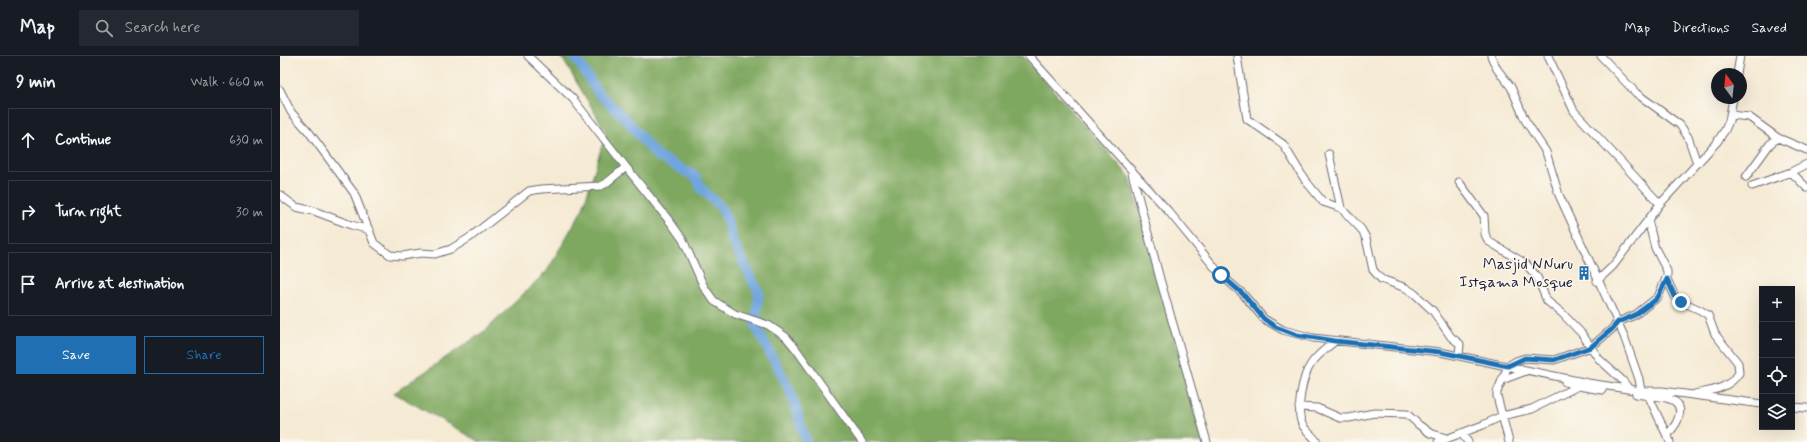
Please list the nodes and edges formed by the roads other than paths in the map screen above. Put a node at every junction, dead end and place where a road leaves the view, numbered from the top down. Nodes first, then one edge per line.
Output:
1 (528, 56) edge
2 (1029, 56) edge
3 (1238, 56) edge
4 (1491, 56) edge
5 (1548, 56) edge
6 (1600, 56) edge
7 (1740, 56) edge
8 (1738, 68) edge
9 (280, 90) edge
10 (1732, 104) edge
11 (1730, 115) junction
12 (1778, 138) junction
13 (1807, 150) edge
14 (1329, 154) dead end
15 (1697, 163) junction
16 (1807, 164) edge
17 (626, 167) junction
18 (1131, 171) junction
19 (1791, 172) junction
20 (1746, 176) dead end
21 (1459, 182) dead end
22 (1752, 186) dead end
23 (1807, 188) edge
24 (280, 195) edge
25 (1660, 204) junction
26 (1341, 208) junction
27 (1648, 220) junction
28 (370, 230) junction
29 (1667, 279) junction
30 (1597, 281) junction
31 (1618, 322) junction
32 (1335, 341) junction
33 (1591, 347) junction
34 (1459, 355) junction
35 (1508, 366) junction
36 (1502, 380) junction
37 (1578, 386) junction
38 (1629, 389) junction
39 (1640, 391) junction
40 (1689, 395) junction
41 (1648, 397) junction
42 (1759, 404) edge
43 (1299, 407) junction
44 (1795, 407) edge
45 (1807, 408) edge
46 (1502, 416) junction
47 (1461, 434) junction
48 (1446, 438) junction
49 (1669, 440) edge
50 (862, 442) edge
51 (1207, 442) edge
52 (1317, 442) edge
53 (1438, 442) edge
54 (1468, 442) edge
55 (1509, 442) edge

1 - 17 street
2 - 18 street
3 - 26 street
4 - 30 street
5 - 25 street
6 - 15 street
7 - 8 street
9 - 28 street
10 - 11 street
11 - 12 street
11 - 15 street
12 - 13 street
12 - 20 street
14 - 26 street
15 - 25 street
16 - 19 street
17 - 28 street
17 - 50 street
18 - 32 street
18 - 51 street
19 - 22 street
19 - 23 street
21 - 33 street
24 - 28 street
25 - 27 street
26 - 34 street
27 - 29 street
27 - 30 street
29 - 31 street
29 - 40 street
30 - 31 street
31 - 33 street
31 - 39 street
32 - 34 street
32 - 43 street
33 - 35 street
33 - 38 street
34 - 35 street
35 - 36 street
35 - 38 street
36 - 37 street
36 - 46 street
37 - 41 street
37 - 46 street
38 - 39 street
39 - 40 street
40 - 42 street
41 - 49 street
41 - 49 street
43 - 48 street
43 - 52 street
44 - 45 street
46 - 47 street
46 - 55 street
47 - 48 street
47 - 54 street
48 - 53 street

